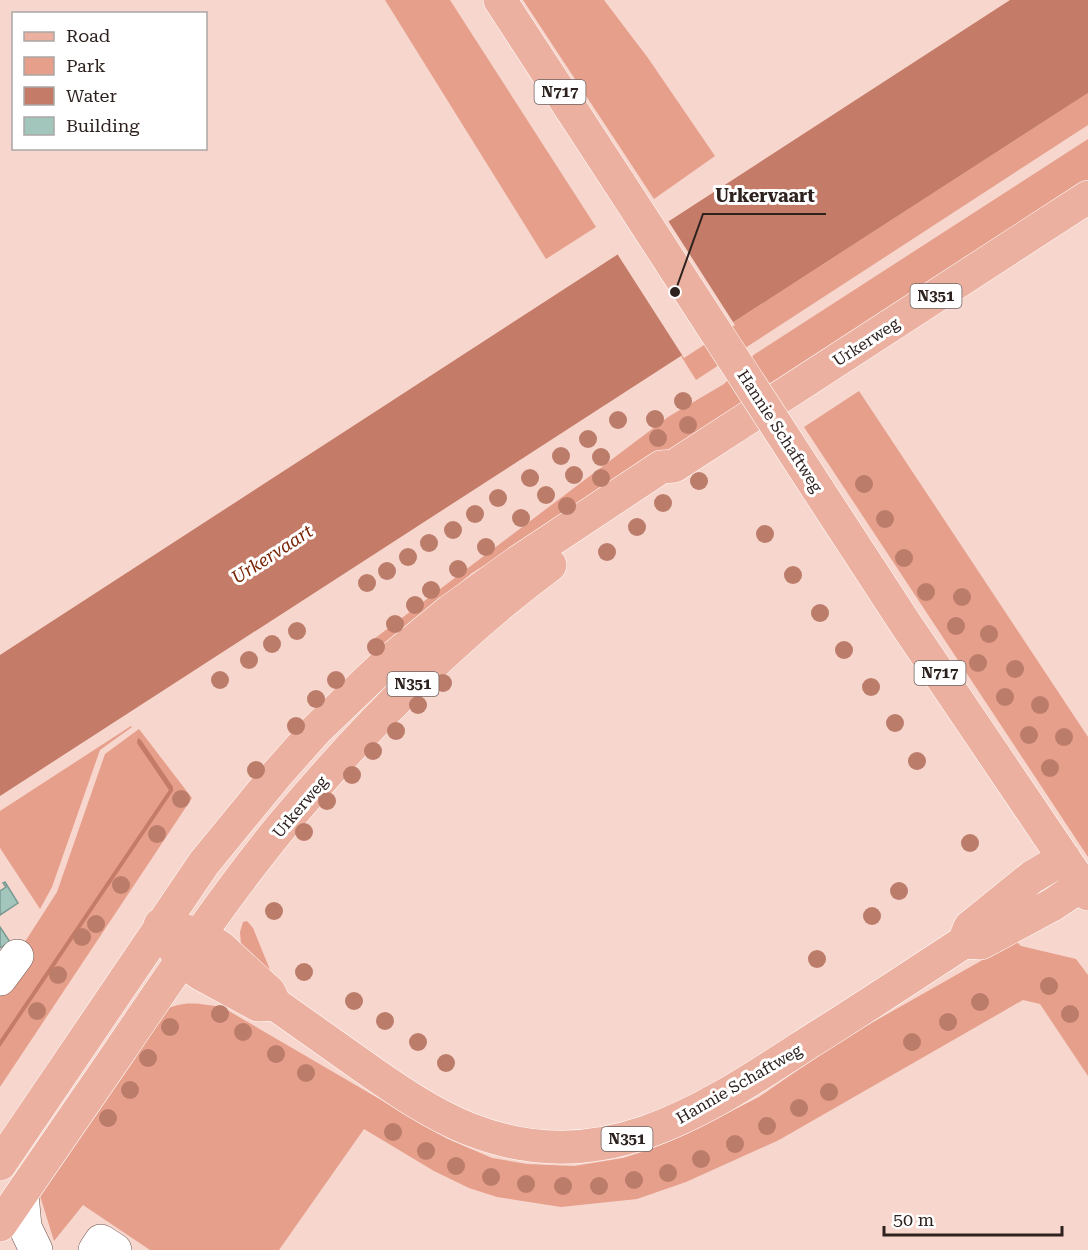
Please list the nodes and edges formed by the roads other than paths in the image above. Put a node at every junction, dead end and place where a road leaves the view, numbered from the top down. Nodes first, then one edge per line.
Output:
1 (500, 0) edge
2 (1088, 197) edge
3 (674, 466) junction
4 (1064, 858) junction
5 (1085, 890) edge
6 (160, 926) junction
7 (200, 934) junction
8 (964, 942) junction
9 (181, 960) junction
10 (275, 1004) junction
11 (0, 1164) edge
12 (13, 1229) edge
13 (95, 1250) edge
14 (115, 1250) edge

1 - 4 main road, Hannie Schaftweg / N717, bridge
2 - 3 main road, Urkerweg / N351
3 - 6 main road, Urkerweg / N351
3 - 7 main road, Urkerweg / N351
4 - 5 main road, Hannie Schaftweg
4 - 8 main road, Hannie Schaftweg
5 - 8 main road, Hannie Schaftweg
6 - 7 main road, Hannie Schaftweg
6 - 9 main road, Hannie Schaftweg / N351
6 - 11 main road, Urkerweg
7 - 9 main road, Urkerweg / N351
7 - 10 main road, Hannie Schaftweg / N351
8 - 10 main road, Hannie Schaftweg / N351
9 - 10 main road, Hannie Schaftweg / N351
9 - 12 main road, Urkerweg
13 - 14 lane

